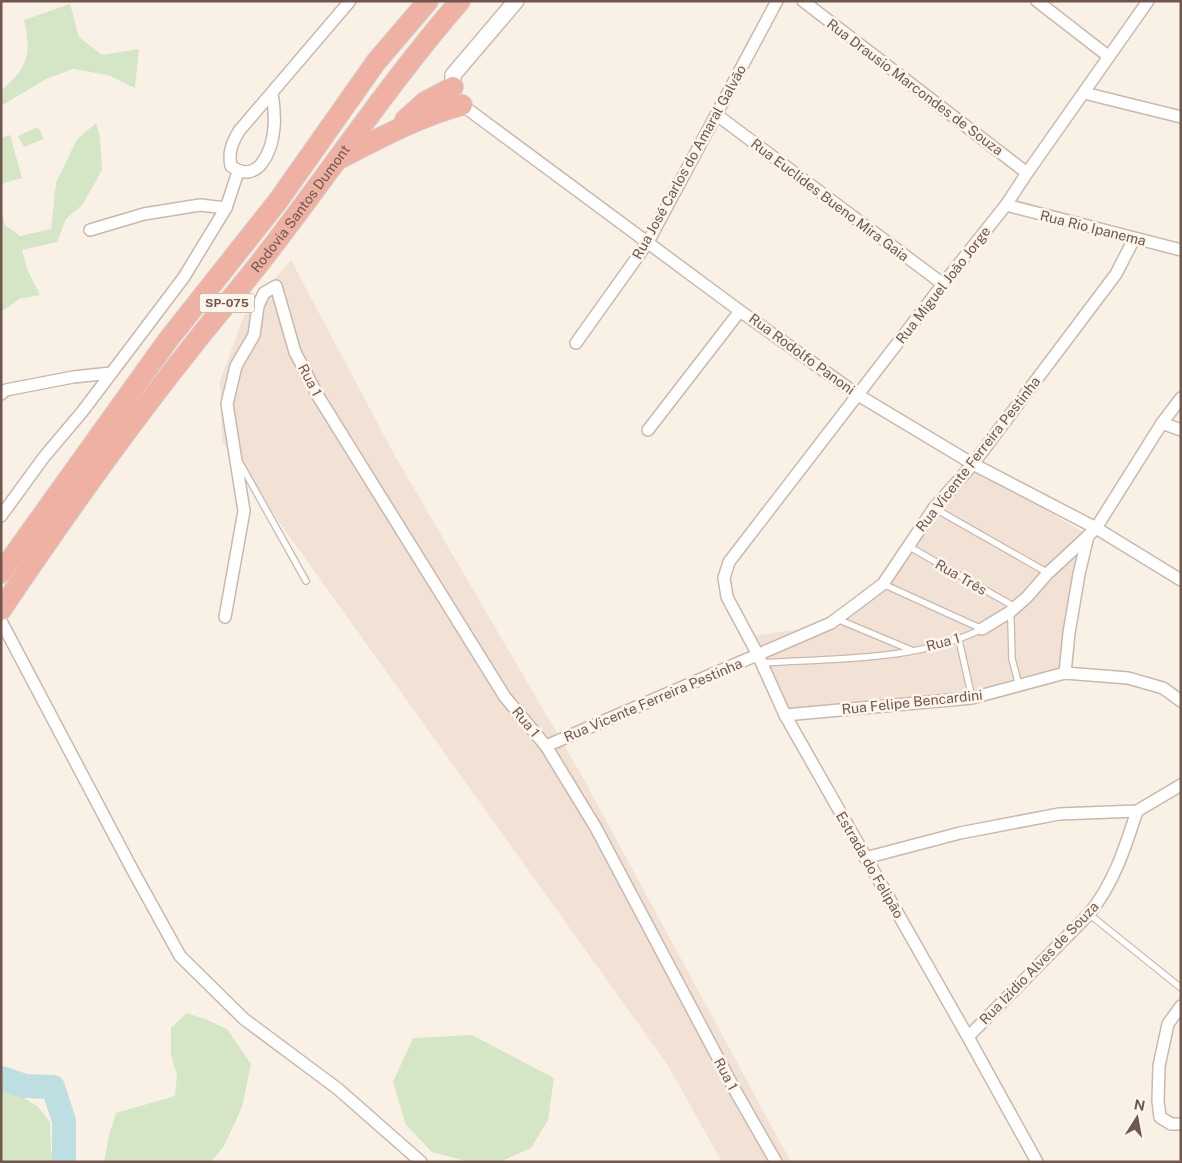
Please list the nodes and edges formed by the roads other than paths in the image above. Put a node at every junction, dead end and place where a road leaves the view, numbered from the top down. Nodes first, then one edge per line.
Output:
1 (350, 1) edge
2 (428, 1) edge
3 (460, 1) edge
4 (516, 1) edge
5 (777, 1) edge
6 (803, 1) edge
7 (1037, 1) edge
8 (1148, 1) edge
9 (1108, 56) junction
10 (453, 87) junction
11 (272, 93) junction
12 (1084, 93) junction
13 (462, 105) junction
14 (716, 115) junction
15 (1181, 117) edge
16 (394, 130) junction
17 (335, 161) junction
18 (238, 172) junction
19 (1027, 173) junction
20 (1006, 205) junction
21 (226, 208) junction
22 (90, 230) dead end
23 (1134, 239) junction
24 (648, 242) junction
25 (1181, 250) edge
26 (943, 284) junction
27 (740, 310) junction
28 (576, 343) dead end
29 (111, 373) junction
30 (1, 394) edge
31 (858, 395) junction
32 (1181, 398) edge
33 (1162, 423) junction
34 (648, 430) dead end
35 (1181, 430) edge
36 (235, 455) junction
37 (974, 464) junction
38 (934, 508) junction
39 (1, 516) edge
40 (1092, 532) junction
41 (908, 546) junction
42 (729, 562) joint
43 (1, 572) edge
44 (1048, 573) junction
45 (1181, 580) edge
46 (306, 581) dead end
47 (883, 584) junction
48 (1, 610) edge
49 (1012, 610) junction
50 (225, 617) dead end
51 (837, 619) junction
52 (1, 621) edge
53 (982, 628) junction
54 (959, 640) junction
55 (912, 650) junction
56 (760, 659) junction
57 (1065, 673) junction
58 (1019, 685) junction
59 (972, 698) junction
60 (1181, 700) edge
61 (785, 715) junction
62 (546, 746) junction
63 (1181, 785) edge
64 (1137, 811) junction
65 (865, 858) junction
66 (1089, 914) junction
67 (1181, 988) edge
68 (1181, 1006) edge
69 (968, 1037) junction
70 (1181, 1124) edge
71 (421, 1162) edge
72 (776, 1162) edge
73 (1037, 1162) edge

1 - 11 street
2 - 43 highway, Rodovia Santos Dumont / SP-075
3 - 17 highway, Rodovia Santos Dumont / SP-075
4 - 10 street
5 - 14 street, Rua José Carlos do Amaral Galvão
6 - 19 street, Rua Drausio Marcondes de Souza
7 - 9 street
8 - 9 street, Rua Miguel João Jorge
9 - 12 street, Rua Miguel João Jorge
10 - 13 street, Rua Rodolfo Panoni
10 - 16 highway
11 - 18 street
11 - 18 street
12 - 15 street
12 - 19 street, Rua Miguel João Jorge
13 - 16 highway
13 - 24 street, Rua Rodolfo Panoni
14 - 24 street, Rua José Carlos do Amaral Galvão
14 - 26 street, Rua Euclides Bueno Mira Gaia
16 - 17 highway
17 - 48 highway, Rodovia Santos Dumont / SP-075
18 - 21 street
19 - 20 street, Rua Miguel João Jorge
20 - 23 street, Rua Rio Ipanema
20 - 26 street, Rua Miguel João Jorge
21 - 22 street
21 - 29 street
23 - 25 street, Rua Rio Ipanema
23 - 37 street, Rua Vicente Ferreira Pestinha
24 - 27 street, Rua Rodolfo Panoni
24 - 28 street, Rua José Carlos do Amaral Galvão
26 - 31 street, Rua Miguel João Jorge
27 - 31 street, Rua Rodolfo Panoni
27 - 34 street
29 - 30 street
29 - 39 street
31 - 37 street, Rua Rodolfo Panoni
31 - 42 street, Rua Miguel João Jorge
32 - 33 street
33 - 35 street
33 - 40 street
36 - 46 lane
36 - 50 street
36 - 62 street, Rua 1
37 - 38 street, Rua Vicente Ferreira Pestinha
37 - 40 street, Rua Rodolfo Panoni
38 - 41 street, Rua Vicente Ferreira Pestinha
38 - 44 lane
40 - 44 street, Rua 1
40 - 45 street, Rua Rodolfo Panoni
40 - 57 street
41 - 47 street, Rua Vicente Ferreira Pestinha
41 - 49 lane, Rua Três
42 - 56 street, Estrada do Felipão
44 - 49 street, Rua 1
47 - 51 street, Rua Vicente Ferreira Pestinha
47 - 53 lane
49 - 53 street, Rua 1
49 - 58 lane
51 - 55 lane
51 - 56 street, Rua Vicente Ferreira Pestinha
52 - 71 street
53 - 54 lane, Rua 1
54 - 55 lane, Rua 1
54 - 59 lane
55 - 56 lane, Rua 1
56 - 61 street, Estrada do Felipão
56 - 62 street, Rua Vicente Ferreira Pestinha
57 - 58 street, Rua Felipe Bencardini
57 - 60 street, Rua Felipe Bencardini
58 - 59 street, Rua Felipe Bencardini
59 - 61 street, Rua Felipe Bencardini
61 - 65 street, Estrada do Felipão
62 - 72 street, Rua 1
63 - 64 street
64 - 65 street
64 - 66 street, Rua Izídio Alves de Souza
65 - 69 street, Estrada do Felipão
66 - 67 lane
66 - 69 street, Rua Izídio Alves de Souza
68 - 70 street
69 - 73 street, Estrada do Felipão

